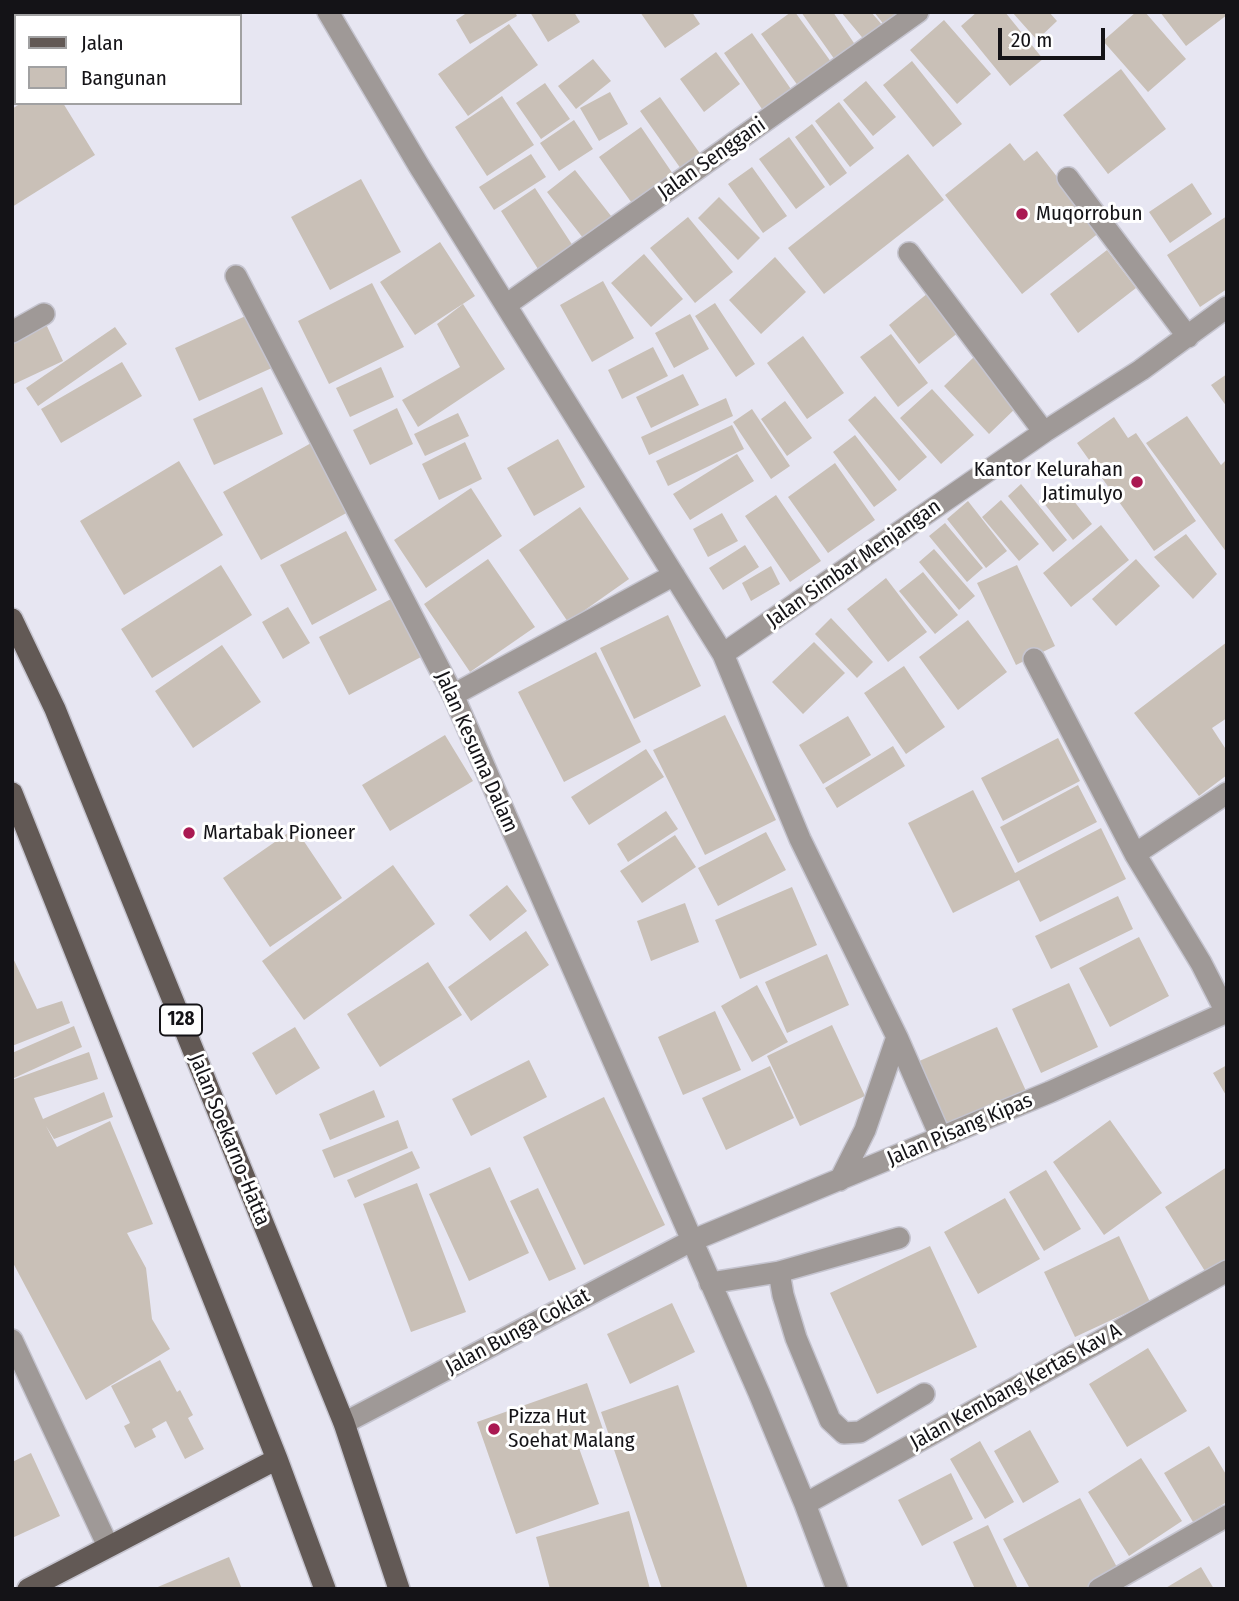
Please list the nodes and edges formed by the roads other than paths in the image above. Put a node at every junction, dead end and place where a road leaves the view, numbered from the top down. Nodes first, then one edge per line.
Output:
1 (328, 12) edge
2 (918, 12) edge
3 (1068, 178) dead end
4 (909, 253) dead end
5 (236, 276) dead end
6 (506, 305) junction
7 (1227, 307) edge
8 (44, 314) dead end
9 (12, 332) edge
10 (1188, 337) junction
11 (1044, 432) junction
12 (674, 575) junction
13 (12, 619) edge
14 (723, 654) junction
15 (1034, 659) dead end
16 (453, 695) junction
17 (12, 793) edge
18 (1227, 793) edge
19 (1135, 854) junction
20 (1226, 1012) edge
21 (897, 1037) junction
22 (941, 1138) junction
23 (840, 1180) junction
24 (899, 1238) dead end
25 (691, 1241) junction
26 (1227, 1271) edge
27 (779, 1272) junction
28 (710, 1283) junction
29 (12, 1340) edge
30 (924, 1394) dead end
31 (344, 1423) junction
32 (277, 1459) junction
33 (805, 1504) junction
34 (1227, 1516) edge
35 (108, 1546) junction
36 (27, 1589) edge
37 (325, 1589) edge
38 (399, 1589) edge
39 (837, 1589) edge
40 (1098, 1589) edge

1 - 6 street
2 - 6 street, Jalan Senggani
3 - 10 street
4 - 11 street
5 - 16 street, Jalan Kesuma Dalam
6 - 12 street
7 - 10 street, Jalan Simbar Menjangan
8 - 9 street
10 - 11 street, Jalan Simbar Menjangan
11 - 14 street, Jalan Simbar Menjangan
12 - 14 street
12 - 16 street
13 - 31 main road, Jalan Soekarno-Hatta / 128
14 - 21 street
15 - 19 street
16 - 25 street, Jalan Kesuma Dalam
17 - 32 main road
18 - 19 street
19 - 20 street
20 - 22 street, Jalan Pisang Kipas
21 - 22 street
21 - 23 street
22 - 23 street, Jalan Pisang Kipas
23 - 25 street, Jalan Pisang Kipas
24 - 27 street
25 - 28 street, Jalan Kesuma Dalam
25 - 31 street, Jalan Bunga Coklat
26 - 33 street, Jalan Kembang Kertas Kav A
27 - 28 street
27 - 30 street
28 - 33 street, Jalan Kesuma Dalam
29 - 35 street
31 - 38 main road, Jalan Soekarno-Hatta / 128
32 - 35 main road
32 - 37 main road
33 - 39 street, Jalan Kesuma Dalam
34 - 40 street
35 - 36 main road

